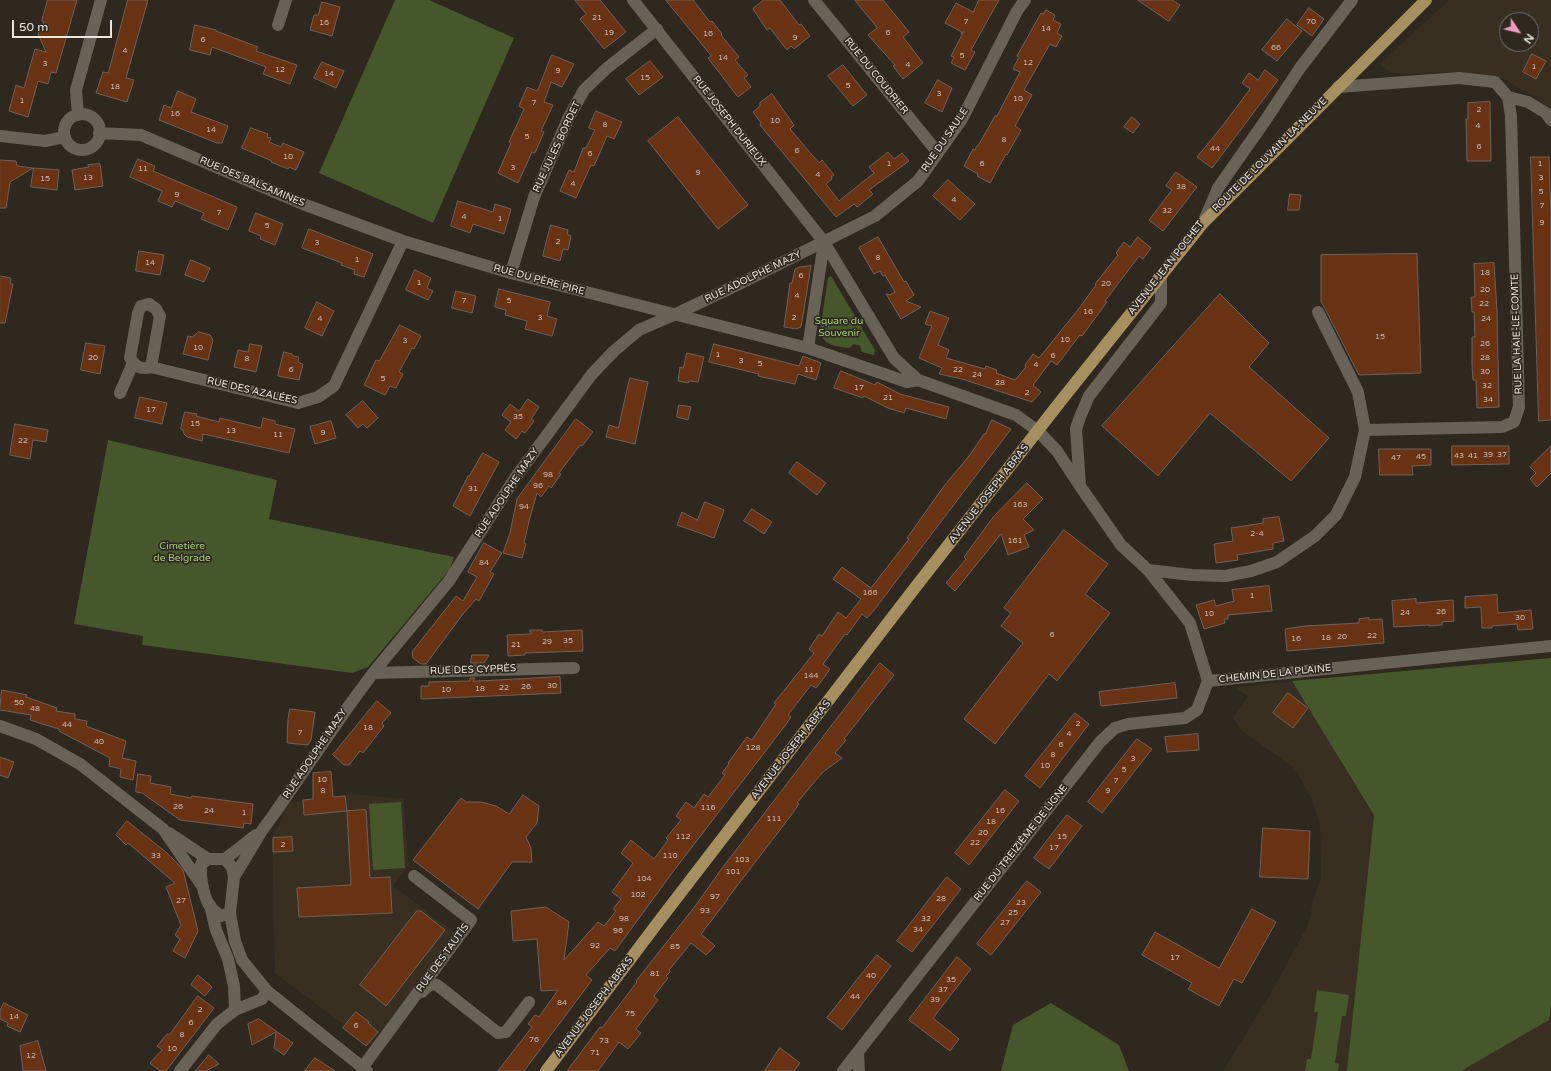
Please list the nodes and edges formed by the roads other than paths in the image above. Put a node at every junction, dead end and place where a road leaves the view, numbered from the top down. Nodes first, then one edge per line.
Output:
1 (101, 0) edge
2 (286, 0) edge
3 (633, 0) edge
4 (814, 0) edge
5 (1025, 0) edge
6 (1352, 0) edge
7 (1426, 0) edge
8 (1416, 6) edge
9 (278, 25) dead end
10 (657, 29) junction
11 (1338, 87) junction
12 (1508, 97) junction
13 (78, 115) junction
14 (1551, 120) edge
15 (99, 133) junction
16 (0, 136) edge
17 (65, 137) junction
18 (938, 153) junction
19 (1203, 222) junction
20 (403, 241) junction
21 (824, 242) junction
22 (511, 273) junction
23 (1161, 275) junction
24 (1318, 312) dead end
25 (676, 314) junction
26 (808, 348) junction
27 (133, 363) junction
28 (151, 367) junction
29 (918, 380) junction
30 (120, 393) dead end
31 (1365, 430) junction
32 (1038, 431) junction
33 (1080, 486) junction
34 (1148, 570) junction
35 (1551, 646) edge
36 (574, 668) dead end
37 (373, 673) junction
38 (1208, 681) junction
39 (0, 726) edge
40 (163, 829) junction
41 (263, 829) junction
42 (208, 859) junction
43 (225, 859) junction
44 (414, 876) dead end
45 (234, 877) junction
46 (203, 887) junction
47 (210, 905) junction
48 (230, 914) junction
49 (252, 974) junction
50 (234, 986) junction
51 (267, 991) junction
52 (416, 996) junction
53 (529, 1002) dead end
54 (284, 1005) junction
55 (248, 1006) junction
56 (235, 1010) junction
57 (858, 1053) junction
58 (365, 1069) edge
59 (180, 1071) edge
60 (546, 1071) edge
61 (843, 1071) edge
62 (859, 1071) edge

1 - 13 street
2 - 9 street
3 - 10 street, RUE JOSEPH DURIEUX
4 - 18 street, RUE DU COUDRIER
5 - 18 street, RUE DU SAULE
6 - 19 street, AVENUE JEAN POCHET
7 - 8 main road
8 - 11 main road, ROUTE DE LOUVAIN-LA-NEUVE
10 - 21 street, RUE JOSEPH DURIEUX
10 - 22 street, RUE JULES BORDET
11 - 12 street
11 - 19 main road, ROUTE DE LOUVAIN-LA-NEUVE
12 - 14 street
12 - 31 street, RUE LA HAIE-LE-COMTE
13 - 15 street
13 - 17 street
15 - 17 street
15 - 20 street, RUE DES BALSAMINES
16 - 17 street
18 - 21 street, RUE DU SAULE
19 - 23 main road, AVENUE JEAN POCHET
20 - 22 street, RUE DU PÈRE PIRE
20 - 28 street, RUE DES AZALÉES
21 - 25 street, RUE ADOLPHE MAZY
21 - 26 street
21 - 29 street
22 - 25 street, RUE DU PÈRE PIRE
23 - 32 main road, AVENUE JEAN POCHET
23 - 33 street
24 - 31 street
25 - 26 street
25 - 37 street, RUE ADOLPHE MAZY
26 - 29 street
27 - 28 street, RUE DES AZALÉES
27 - 28 street
27 - 30 street
29 - 32 street
31 - 34 street
32 - 33 street, CHEMIN DE LA PLAINE
32 - 60 main road, AVENUE JOSEPH ABRAS
33 - 34 street, CHEMIN DE LA PLAINE
34 - 38 street, CHEMIN DE LA PLAINE
35 - 38 street, CHEMIN DE LA PLAINE
36 - 37 street, RUE DES CYPRÈS
37 - 41 street, RUE ADOLPHE MAZY
38 - 57 street, RUE DU TREIZIÈME DE LIGNE
39 - 40 street
40 - 42 street
40 - 46 street
41 - 43 street, RUE ADOLPHE MAZY
41 - 45 street, RUE ADOLPHE MAZY
42 - 43 street
42 - 46 street
43 - 45 street
44 - 52 street, RUE DES TAUTÎS
45 - 48 street
46 - 47 street
47 - 48 street
47 - 50 street
48 - 49 street
49 - 50 street
49 - 51 street
50 - 56 street
51 - 54 street
51 - 55 street
52 - 53 street, RUE DES TAUTÎS
52 - 58 street, RUE DES TAUTÎS
54 - 55 street
54 - 58 street
55 - 56 street
56 - 59 street
57 - 61 street, RUE DU TREIZIÈME DE LIGNE
57 - 62 street

